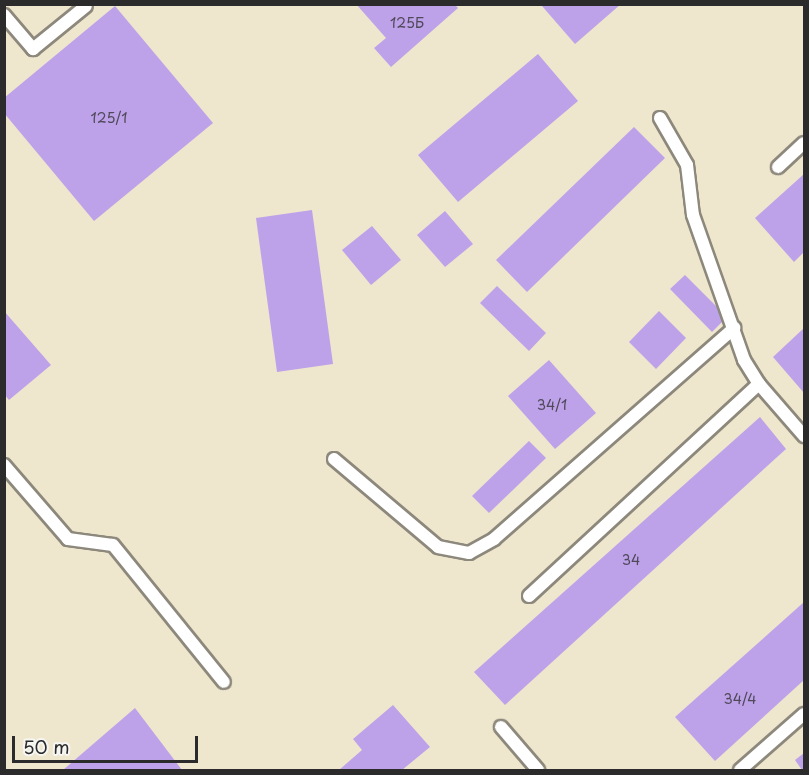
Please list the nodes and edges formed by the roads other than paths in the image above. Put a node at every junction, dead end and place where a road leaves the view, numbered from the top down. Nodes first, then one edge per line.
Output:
1 (86, 6) edge
2 (4, 15) edge
3 (660, 118) dead end
4 (804, 143) edge
5 (778, 167) dead end
6 (734, 328) junction
7 (759, 384) junction
8 (804, 436) edge
9 (334, 459) dead end
10 (4, 465) edge
11 (529, 596) dead end
12 (224, 682) dead end
13 (804, 714) edge
14 (501, 727) dead end
15 (538, 771) edge
16 (740, 771) edge

1 - 2 lane
3 - 6 lane
4 - 5 lane
6 - 7 lane
6 - 9 lane
7 - 8 lane
7 - 11 lane
10 - 12 lane
13 - 16 lane
14 - 15 lane

